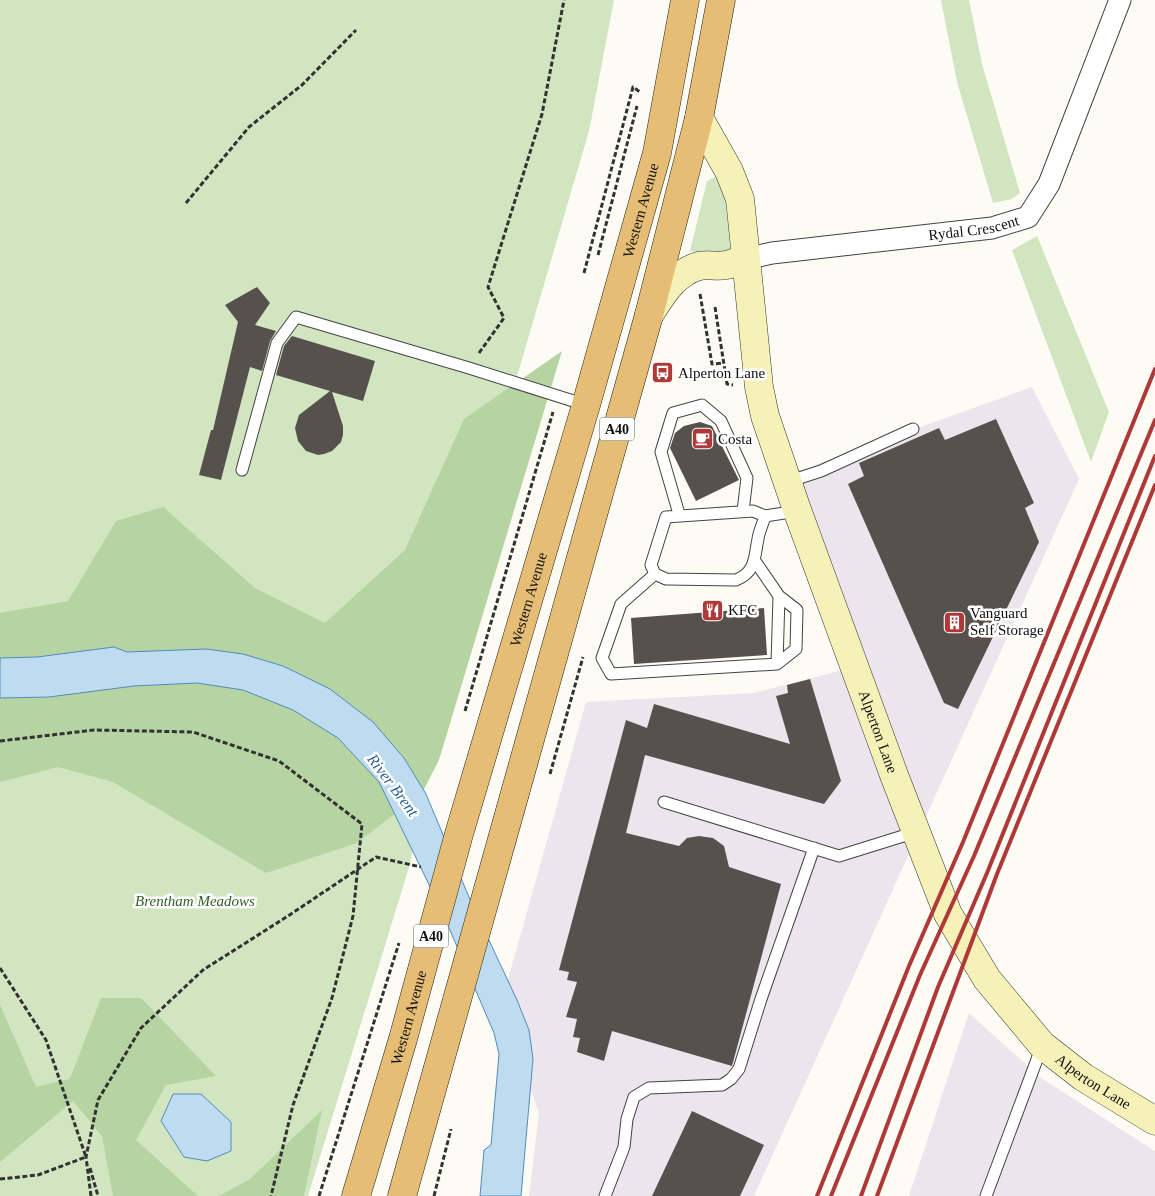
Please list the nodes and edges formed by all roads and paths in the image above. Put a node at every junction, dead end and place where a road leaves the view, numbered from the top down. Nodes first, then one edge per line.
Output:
1 (564, 0) edge
2 (685, 0) edge
3 (721, 0) edge
4 (1120, 0) edge
5 (356, 30) dead end
6 (640, 92) dead end
7 (699, 118) junction
8 (186, 203) dead end
9 (745, 259) junction
10 (584, 273) dead end
11 (698, 286) dead end
12 (715, 306) dead end
13 (649, 315) junction
14 (723, 363) junction
15 (468, 368) junction
16 (727, 384) dead end
17 (586, 405) junction
18 (913, 429) dead end
19 (242, 470) dead end
20 (787, 482) junction
21 (743, 511) junction
22 (797, 511) junction
23 (679, 514) junction
24 (765, 516) junction
25 (755, 561) junction
26 (655, 574) junction
27 (780, 596) junction
28 (584, 652) dead end
29 (777, 664) junction
30 (0, 741) edge
31 (550, 776) dead end
32 (664, 802) dead end
33 (916, 832) junction
34 (814, 848) junction
35 (421, 867) dead end
36 (358, 869) junction
37 (402, 934) dead end
38 (0, 968) edge
39 (1042, 1045) junction
40 (1155, 1121) edge
41 (452, 1123) dead end
42 (86, 1157) junction
43 (0, 1179) edge
44 (91, 1196) edge
45 (98, 1196) edge
46 (271, 1196) edge
47 (319, 1196) edge
48 (356, 1196) edge
49 (402, 1196) edge
50 (434, 1196) edge
51 (605, 1196) edge
52 (986, 1196) edge

1 - 15 path
2 - 17 highway, Western Avenue / A40
3 - 7 highway, A40
4 - 9 street, Rydal Crescent
5 - 8 path
6 - 10 path
7 - 9 main road, Alperton Lane
7 - 13 highway, A40
9 - 13 main road
9 - 20 main road, Alperton Lane
11 - 14 path
12 - 14 path
13 - 49 highway, A40
14 - 16 path
15 - 17 lane
15 - 19 lane
17 - 48 highway, Western Avenue / A40
18 - 20 lane
20 - 22 main road, Alperton Lane
21 - 23 lane
21 - 23 lane
21 - 24 lane
22 - 24 lane
22 - 33 main road, Alperton Lane
23 - 26 lane
24 - 25 lane
25 - 26 lane
25 - 27 lane
26 - 29 lane
27 - 29 lane
27 - 29 lane
28 - 31 path
30 - 36 path
32 - 34 lane
33 - 34 lane
33 - 39 main road, Alperton Lane
34 - 51 lane
35 - 36 path
36 - 42 path
36 - 46 path
37 - 47 path
38 - 42 path
39 - 40 main road, Alperton Lane
39 - 52 lane
41 - 50 path
42 - 43 path
42 - 44 path
42 - 45 path

